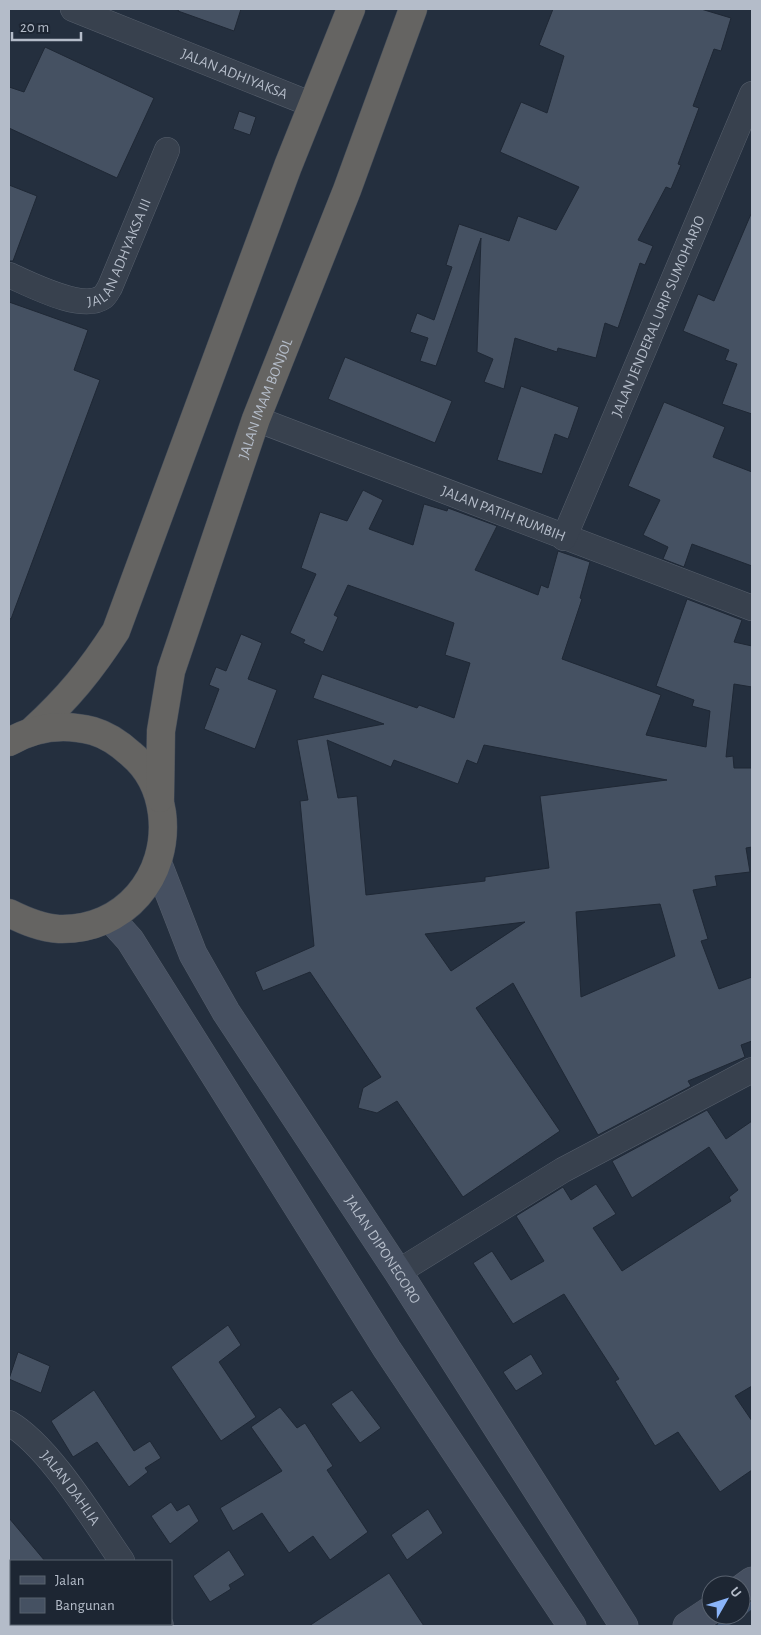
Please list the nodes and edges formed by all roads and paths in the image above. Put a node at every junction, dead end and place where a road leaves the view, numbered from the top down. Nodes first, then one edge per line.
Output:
1 (73, 9) edge
2 (351, 9) edge
3 (413, 9) edge
4 (752, 94) edge
5 (313, 104) junction
6 (167, 150) dead end
7 (9, 275) edge
8 (256, 419) junction
9 (564, 538) junction
10 (752, 608) edge
11 (33, 730) junction
12 (9, 742) edge
13 (160, 798) junction
14 (158, 864) junction
15 (9, 913) edge
16 (110, 918) junction
17 (752, 1070) edge
18 (398, 1272) junction
19 (9, 1422) edge
20 (121, 1560) edge
21 (701, 1617) edge
22 (572, 1626) edge
23 (624, 1626) edge
24 (687, 1626) edge

1 - 5 street, JALAN ADHIYAKSA
2 - 5 highway
3 - 8 highway, JALAN IMAM BONJOL
4 - 9 street, JALAN JENDERAL URIP SUMOHARJO
5 - 11 highway
6 - 7 street, JALAN ADHYAKSA III
8 - 9 street, JALAN PATIH RUMBIH
8 - 13 highway, JALAN IMAM BONJOL
9 - 10 street, JALAN PATIH RUMBIH
11 - 12 highway
11 - 13 highway
13 - 14 highway
14 - 16 highway
14 - 18 main road, JALAN DIPONEGORO
15 - 16 highway
16 - 22 main road
17 - 18 street
18 - 23 main road, JALAN DIPONEGORO
19 - 20 street, JALAN DAHLIA
21 - 24 main road

